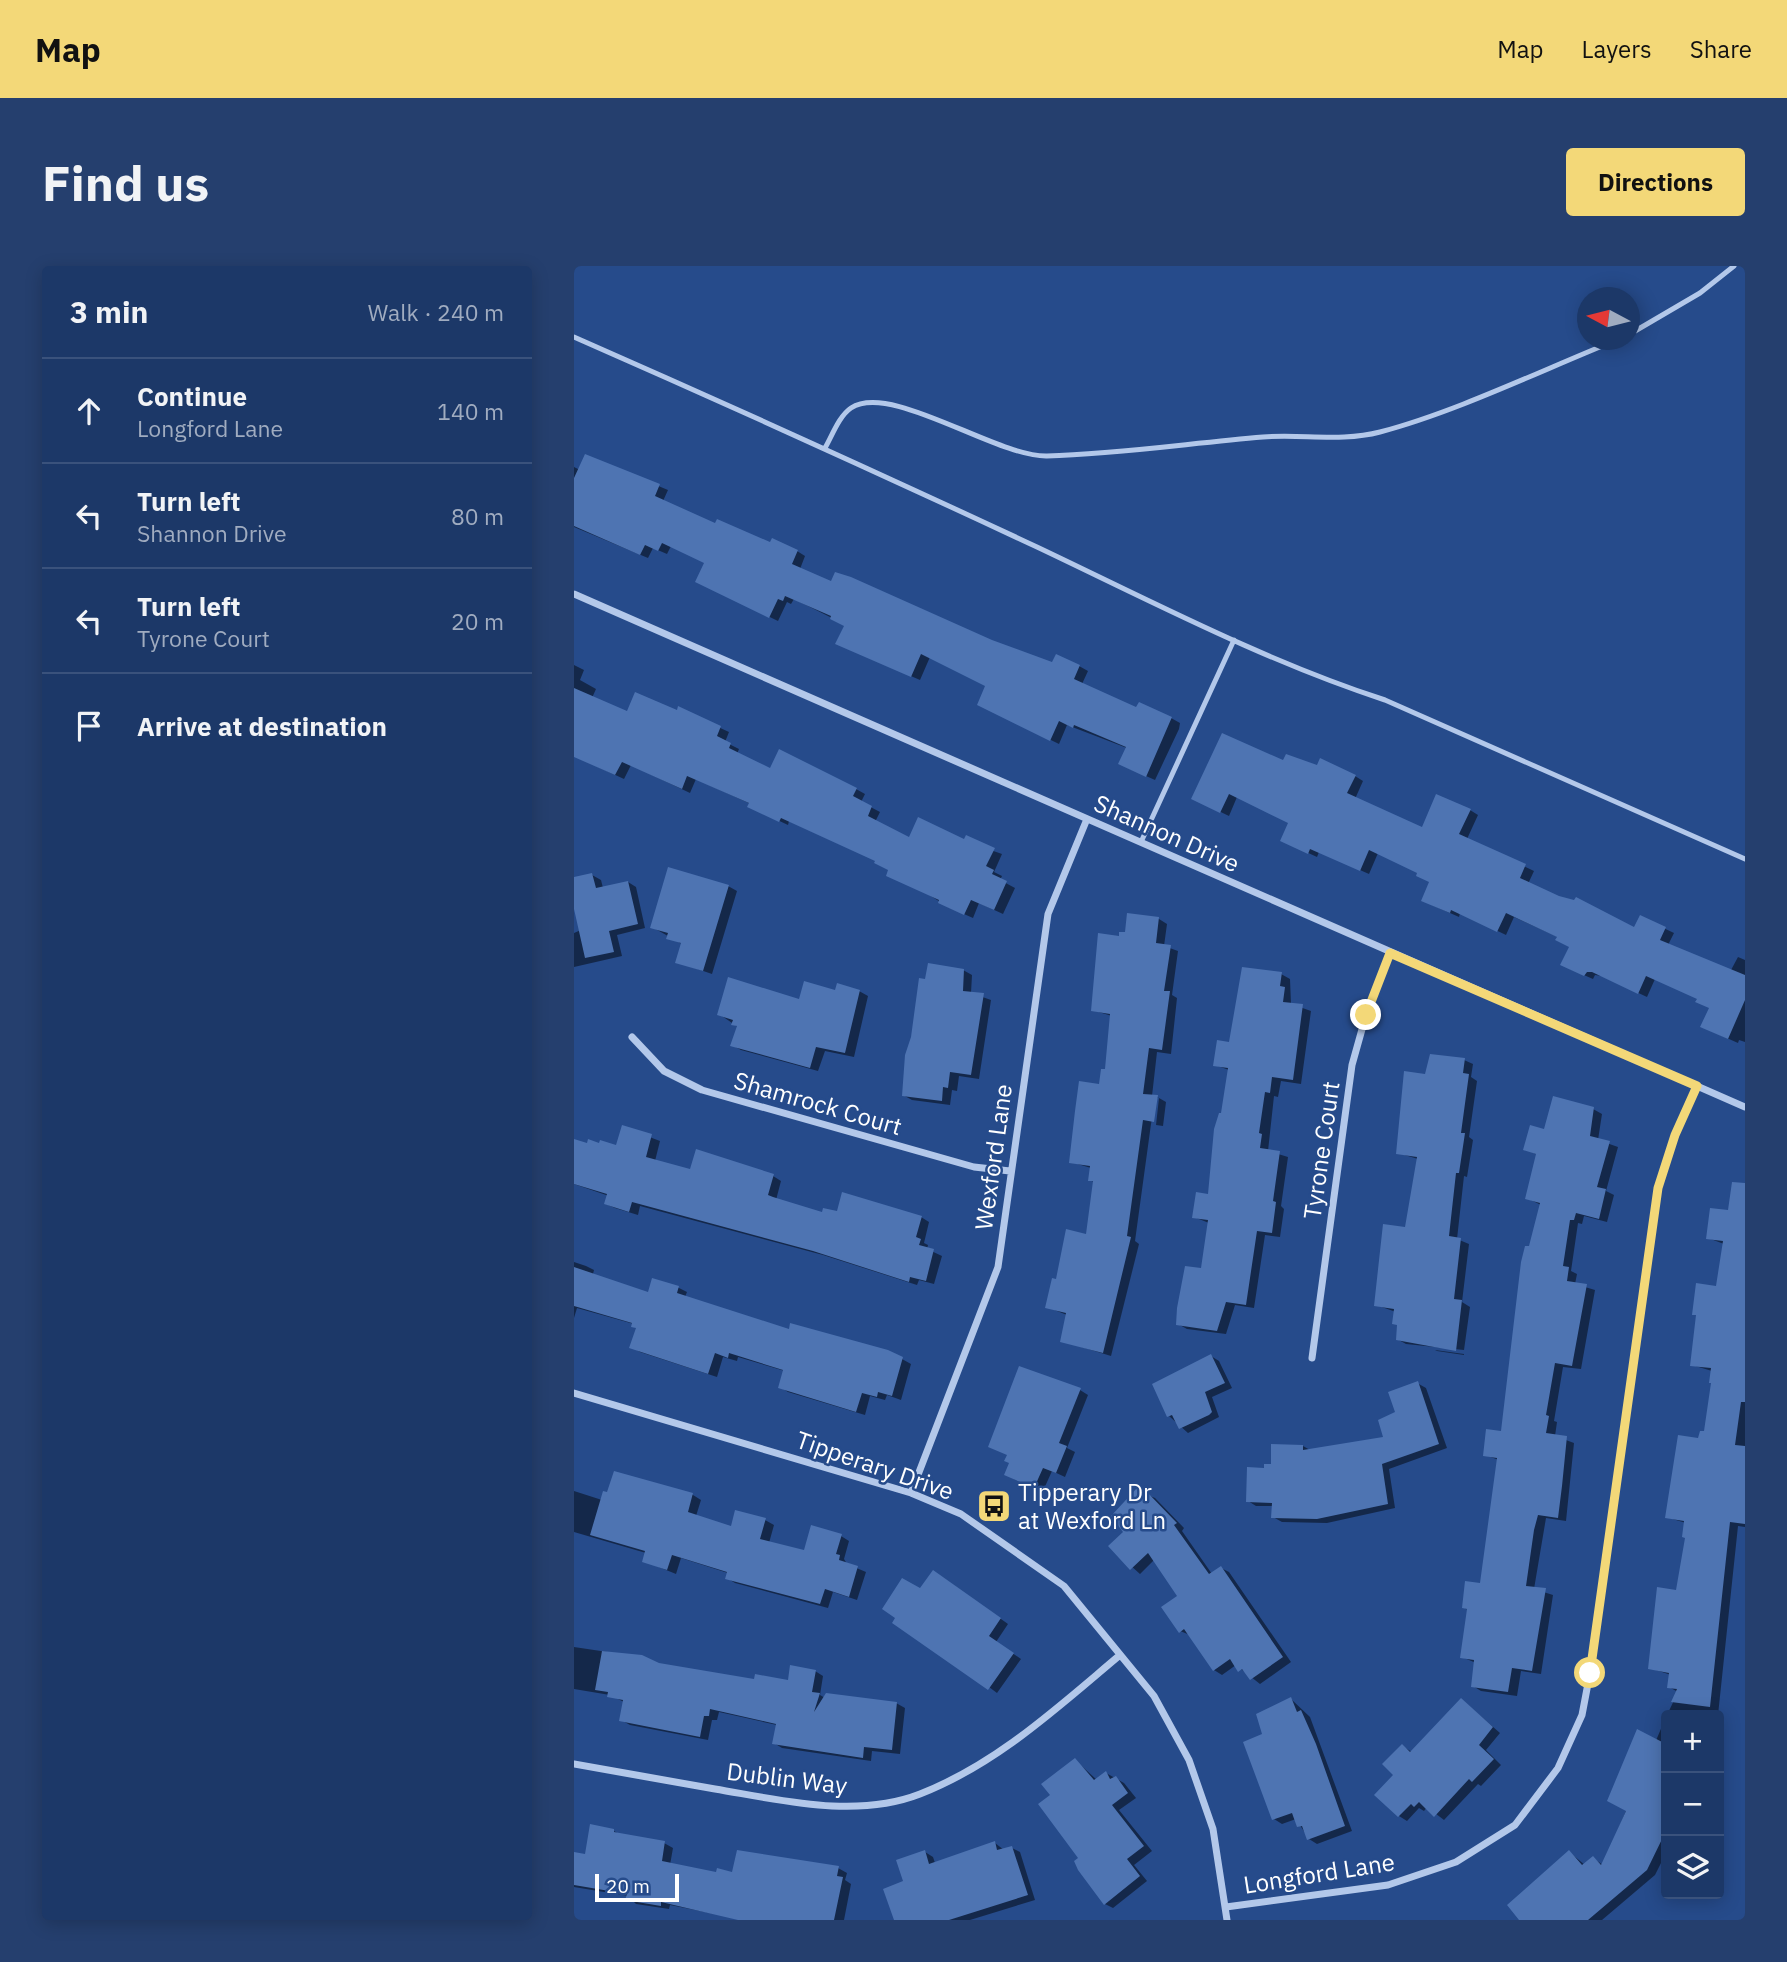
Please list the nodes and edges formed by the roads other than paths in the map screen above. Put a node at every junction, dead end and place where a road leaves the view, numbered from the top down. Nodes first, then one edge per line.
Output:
1 (1734, 266) edge
2 (1640, 328) edge
3 (574, 337) edge
4 (1592, 350) edge
5 (825, 448) junction
6 (574, 594) edge
7 (1234, 640) junction
8 (1087, 819) junction
9 (1141, 842) junction
10 (1745, 859) edge
11 (1390, 953) junction
12 (632, 1037) dead end
13 (1697, 1086) junction
14 (1745, 1107) edge
15 (1010, 1171) junction
16 (1312, 1358) dead end
17 (574, 1393) edge
18 (911, 1493) junction
19 (1120, 1655) junction
20 (574, 1764) edge
21 (1226, 1907) junction
22 (1227, 1920) edge

1 - 2 lane
3 - 5 lane
4 - 5 lane
5 - 7 lane
6 - 8 street, Shannon Drive
7 - 9 lane
7 - 10 lane
8 - 9 street, Shannon Drive
8 - 15 street, Wexford Lane
9 - 11 street, Shannon Drive
11 - 13 street, Shannon Drive
11 - 16 street, Tyrone Court
12 - 15 street, Shamrock Court
13 - 14 street, Shannon Drive
13 - 21 street, Longford Lane
15 - 18 street, Wexford Lane
17 - 18 street, Tipperary Drive
18 - 19 street, Tipperary Drive
19 - 20 street, Dublin Way
19 - 21 street, Tipperary Drive
21 - 22 street, Tipperary Drive

